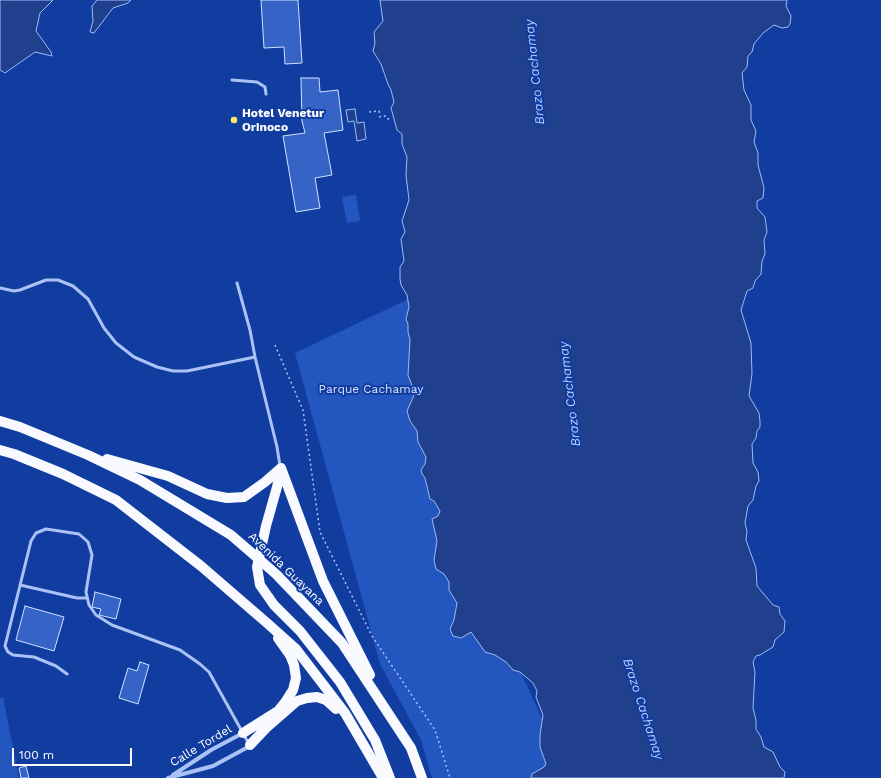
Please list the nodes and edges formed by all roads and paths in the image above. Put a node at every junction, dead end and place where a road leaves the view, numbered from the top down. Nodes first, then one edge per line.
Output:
1 (232, 80) dead end
2 (266, 94) dead end
3 (369, 112) dead end
4 (392, 118) dead end
5 (237, 283) dead end
6 (0, 288) edge
7 (275, 345) dead end
8 (255, 357) junction
9 (0, 420) edge
10 (0, 450) edge
11 (88, 455) junction
12 (281, 468) junction
13 (20, 585) junction
14 (87, 598) junction
15 (267, 623) junction
16 (67, 674) dead end
17 (243, 733) junction
18 (359, 739) junction
19 (250, 746) junction
20 (411, 748) junction
21 (169, 778) edge
22 (382, 778) edge
23 (390, 778) edge
24 (422, 778) edge
25 (450, 778) edge

1 - 2 lane
3 - 4 path
5 - 8 lane
6 - 8 lane
7 - 25 path
8 - 12 lane
9 - 11 main road, Avenida Guayana
10 - 15 main road
11 - 12 main road
11 - 20 main road, Avenida Guayana
12 - 20 main road
12 - 23 main road
13 - 14 lane
13 - 14 lane
13 - 16 lane
14 - 17 lane
15 - 17 main road
15 - 18 main road
17 - 19 lane
17 - 21 street, Calle Tordel
18 - 19 main road
18 - 22 main road
19 - 21 street, Calle Tordel
20 - 24 main road, Avenida Guayana

